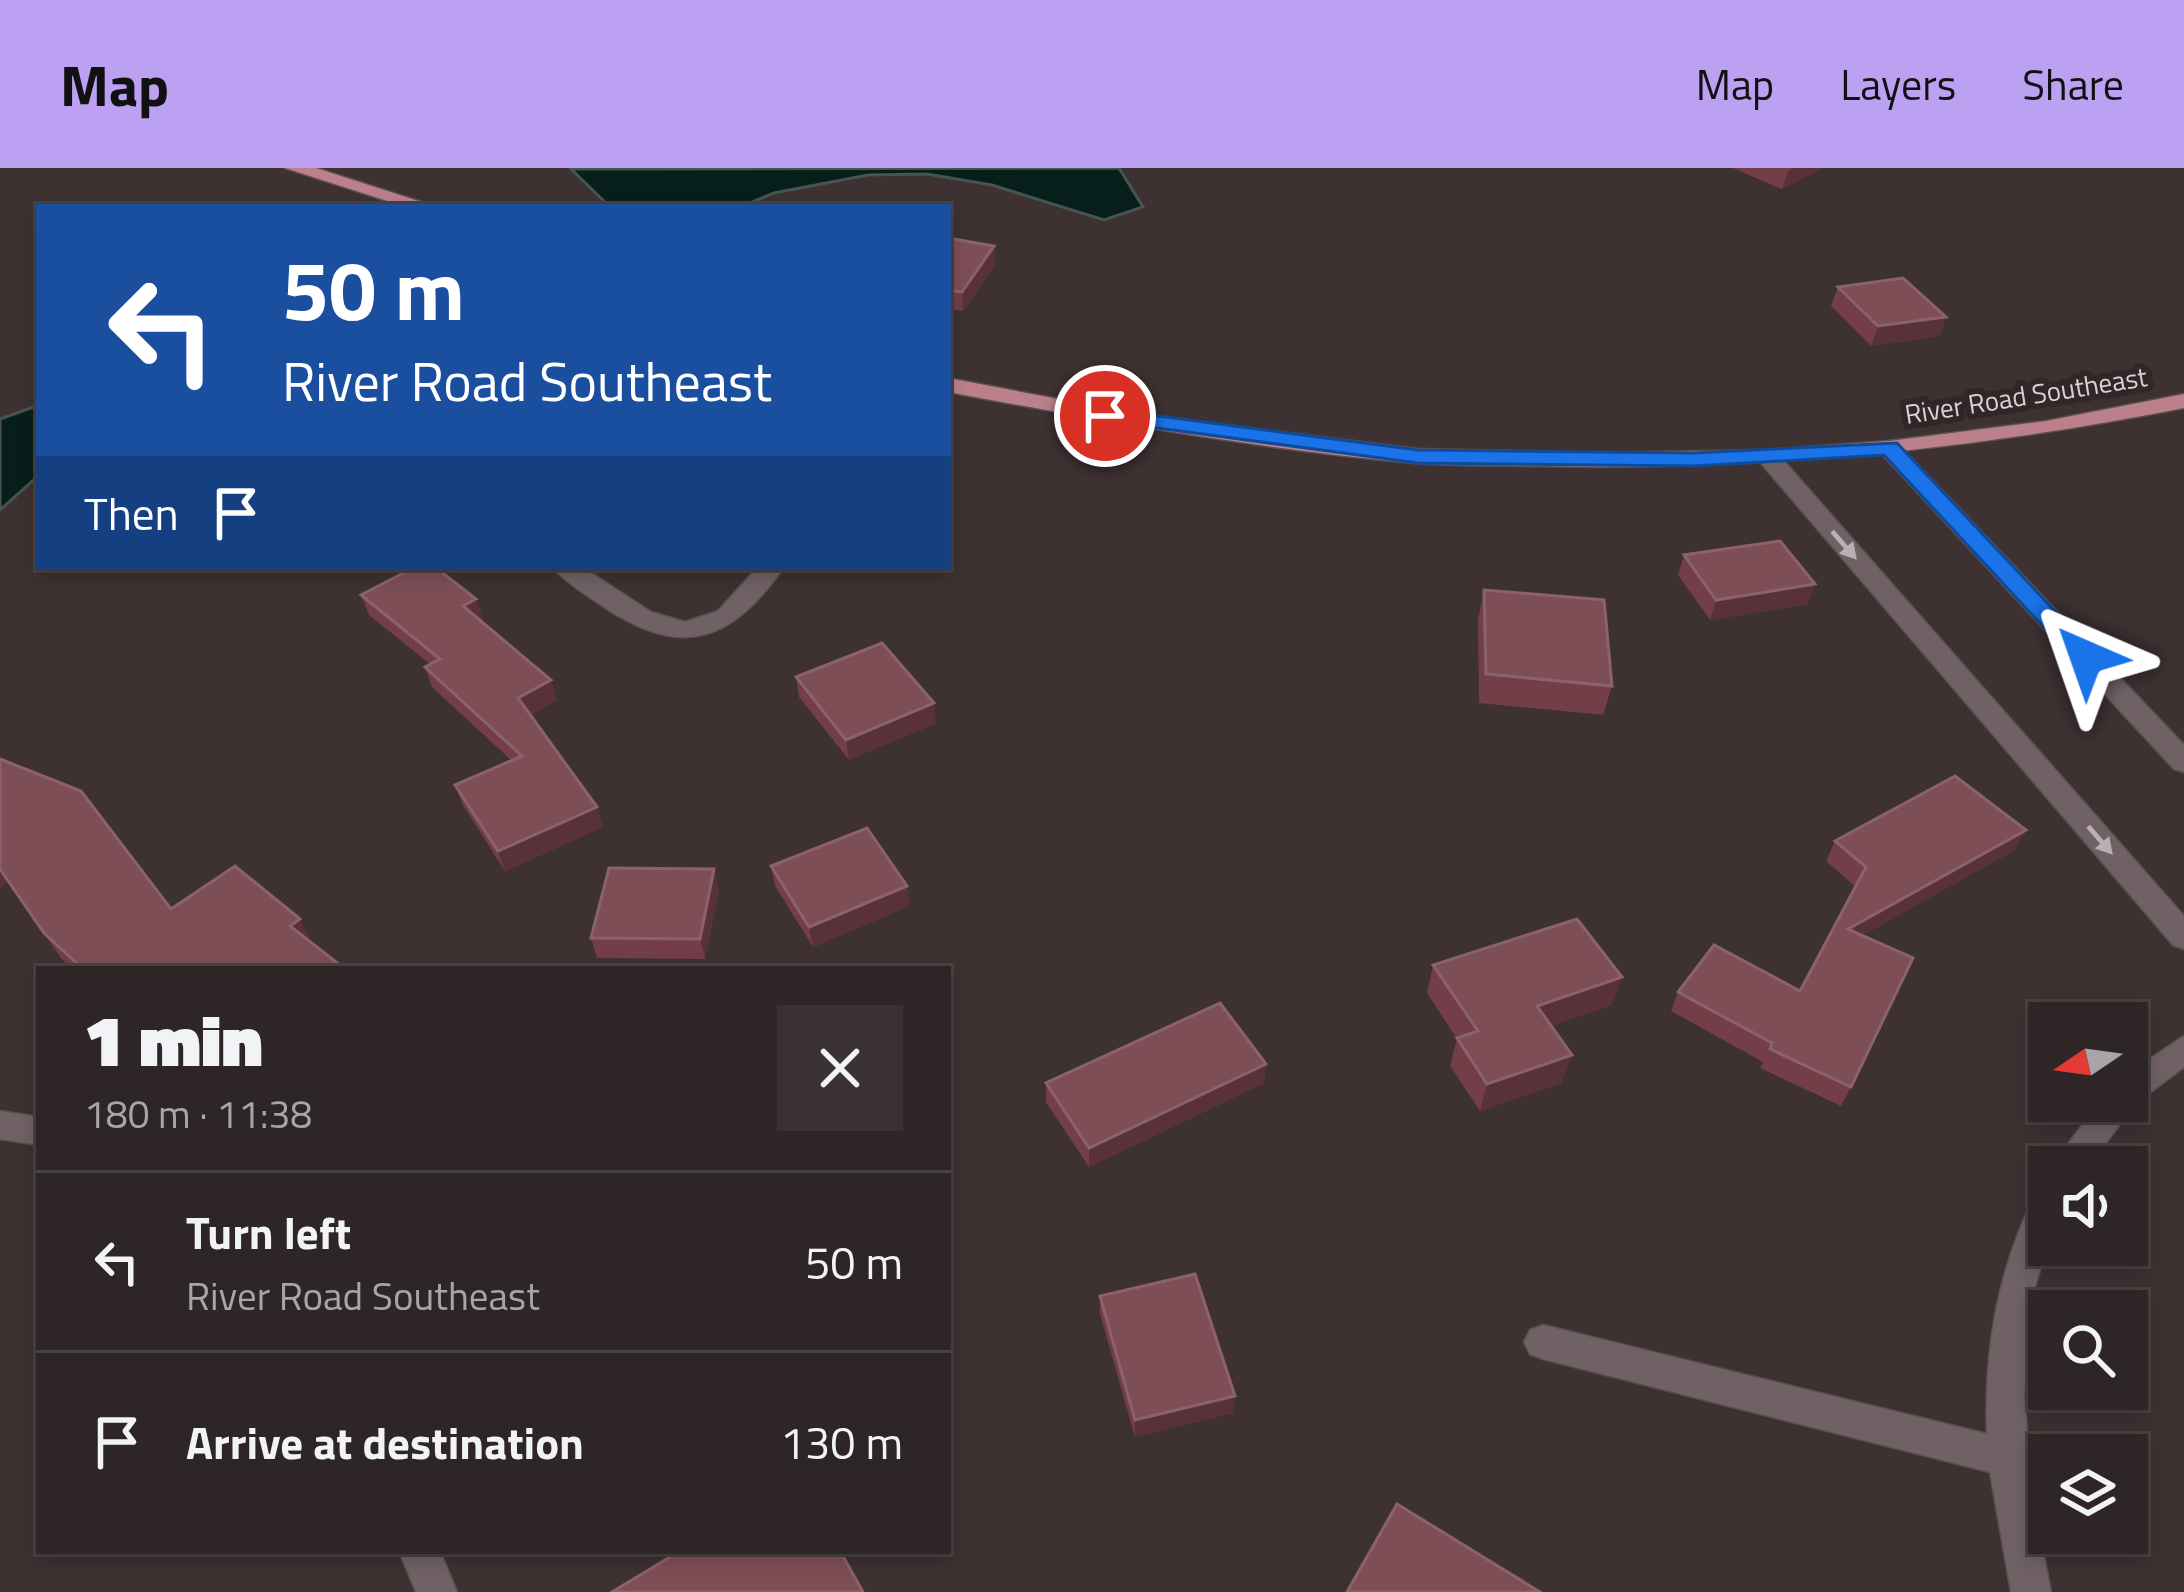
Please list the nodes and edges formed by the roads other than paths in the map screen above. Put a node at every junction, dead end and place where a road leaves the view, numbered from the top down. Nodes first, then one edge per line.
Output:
1 (296, 168) edge
2 (417, 204) edge
3 (951, 386) edge
4 (2184, 401) edge
5 (1889, 448) junction
6 (1768, 457) junction
7 (569, 570) edge
8 (768, 570) edge
9 (2184, 762) edge
10 (2184, 937) edge
11 (2184, 1049) edge
12 (2148, 1077) edge
13 (2103, 1122) edge
14 (0, 1125) edge
15 (36, 1131) edge
16 (2085, 1146) edge
17 (2028, 1251) edge
18 (1543, 1342) dead end
19 (2009, 1458) junction
20 (420, 1554) edge
21 (437, 1592) edge
22 (2031, 1592) edge

1 - 2 main road
3 - 6 main road, River Road Southeast
4 - 5 main road, River Road Southeast
5 - 6 main road, River Road Southeast
5 - 9 street
6 -> 10 street
7 - 8 street
11 - 12 street
13 - 16 street
14 - 15 street
17 - 19 street
18 - 19 street
19 - 22 street
20 - 21 street

